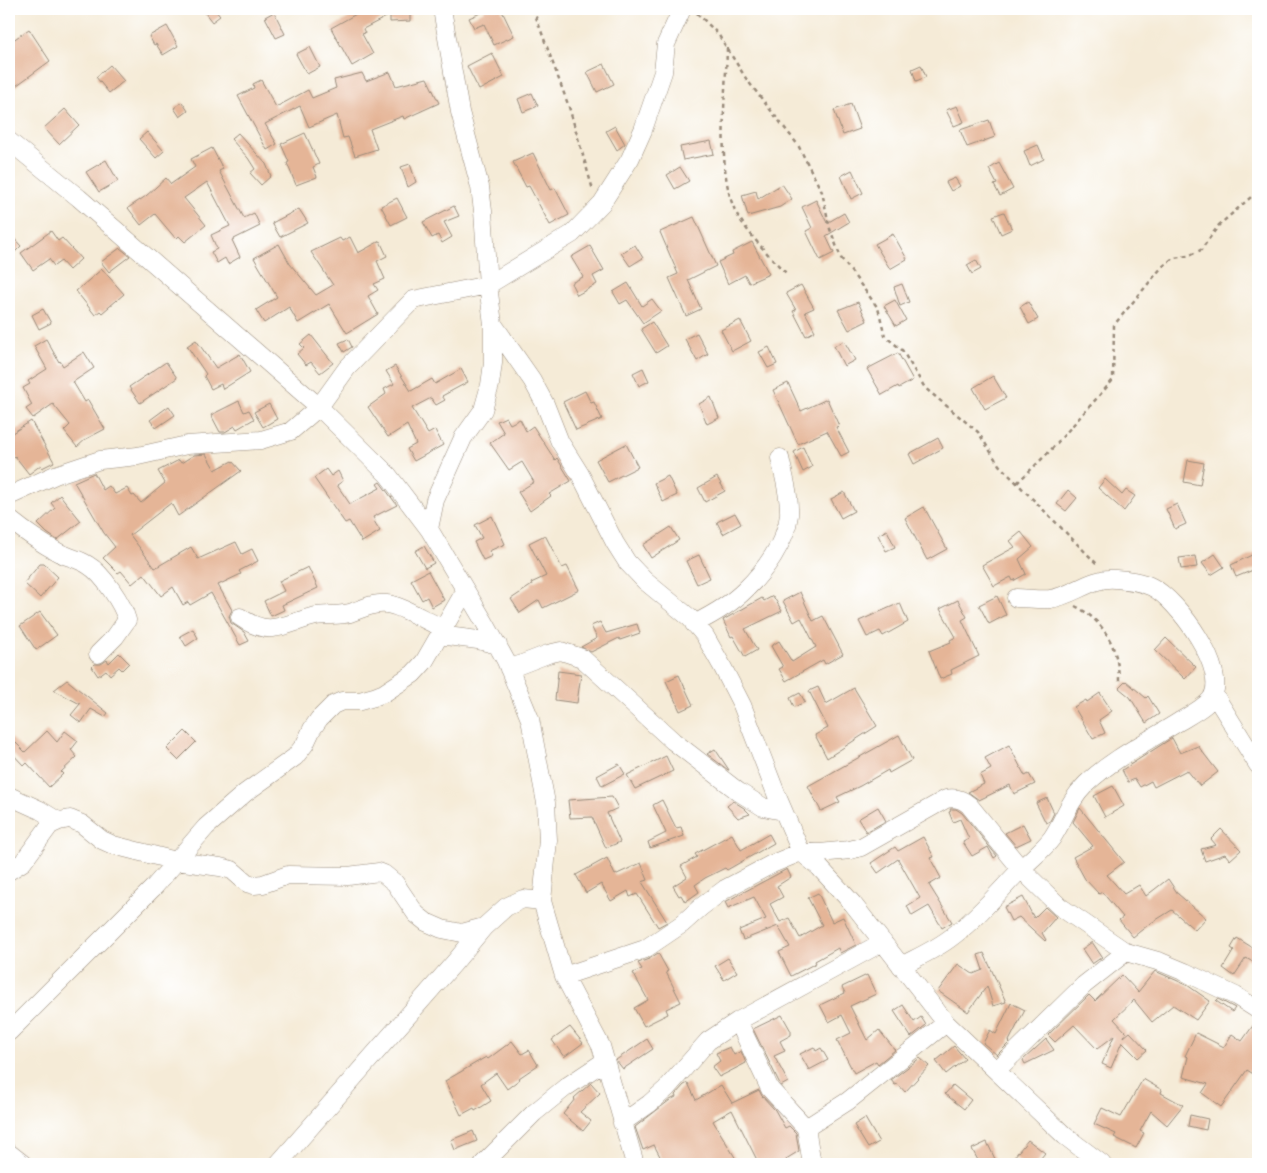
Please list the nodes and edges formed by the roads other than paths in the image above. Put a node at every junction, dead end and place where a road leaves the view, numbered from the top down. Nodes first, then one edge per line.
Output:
1 (442, 9) edge
2 (682, 9) edge
3 (9, 141) edge
4 (488, 285) junction
5 (493, 324) junction
6 (319, 407) junction
7 (780, 458) dead end
8 (9, 496) edge
9 (9, 519) edge
10 (429, 530) junction
11 (465, 591) junction
12 (1016, 598) dead end
13 (240, 617) dead end
14 (694, 624) junction
15 (441, 632) junction
16 (498, 645) junction
17 (98, 654) dead end
18 (509, 669) junction
19 (1214, 694) junction
20 (1258, 765) edge
21 (9, 796) edge
22 (783, 811) junction
23 (58, 821) junction
24 (801, 852) junction
25 (176, 861) junction
26 (1021, 869) junction
27 (9, 871) edge
28 (542, 901) junction
29 (484, 928) junction
30 (883, 942) junction
31 (1126, 952) junction
32 (900, 966) junction
33 (564, 976) junction
34 (1258, 1010) edge
35 (738, 1021) junction
36 (946, 1022) junction
37 (9, 1032) edge
38 (605, 1061) junction
39 (997, 1070) junction
40 (622, 1123) junction
41 (806, 1128) junction
42 (9, 1154) edge
43 (23, 1164) edge
44 (278, 1164) edge
45 (483, 1164) edge
46 (635, 1164) edge
47 (812, 1164) edge
48 (1102, 1164) edge

1 - 4 street
2 - 4 street
3 - 6 street
4 - 5 street
4 - 6 street
5 - 10 street
5 - 14 street
6 - 8 street
6 - 10 street
7 - 14 street
9 - 17 street
10 - 11 street
11 - 15 street
11 - 16 street
12 - 19 street
13 - 15 street
14 - 22 street
15 - 16 street
15 - 25 street
16 - 18 street
18 - 22 street
18 - 28 street
19 - 20 street
19 - 26 street
21 - 23 street
22 - 24 street
23 - 25 street
23 - 27 street
24 - 26 street
24 - 30 street
24 - 33 street
25 - 29 street
25 - 37 street
26 - 31 street
26 - 32 street
28 - 29 street
28 - 33 street
29 - 44 street
30 - 32 street
30 - 35 street
31 - 34 street
31 - 39 street
32 - 36 street
33 - 38 street
35 - 40 street
35 - 41 street
36 - 39 street
36 - 41 street
38 - 40 street
38 - 45 street
39 - 48 street
40 - 46 street
41 - 47 street
42 - 43 street

